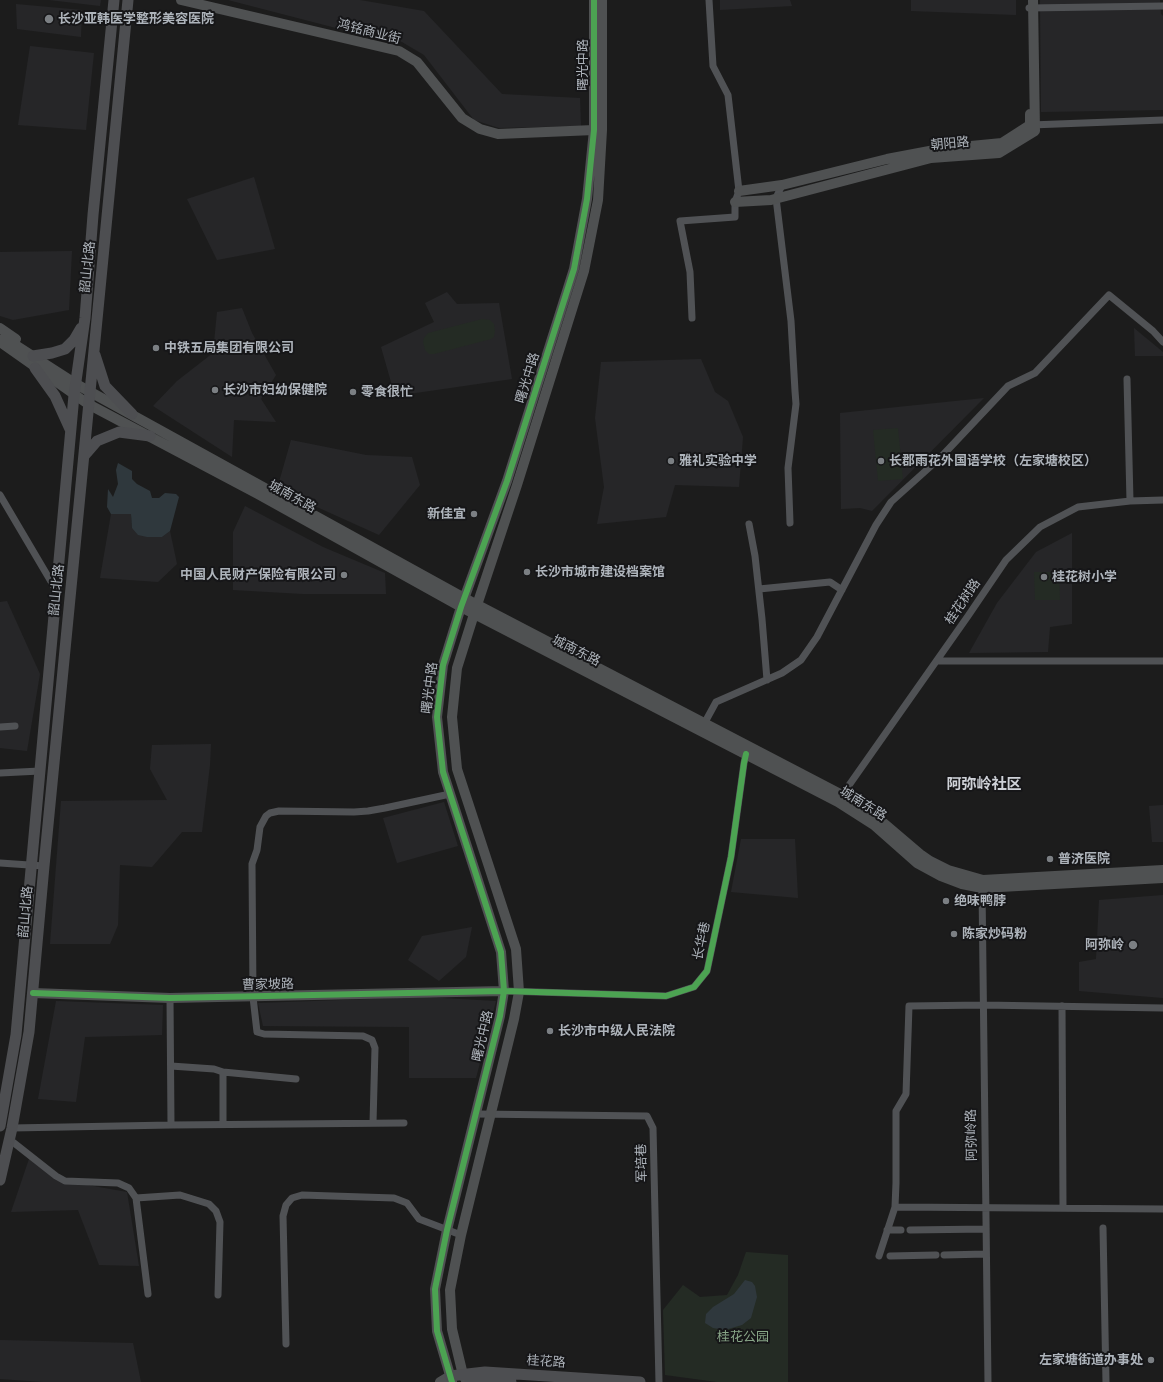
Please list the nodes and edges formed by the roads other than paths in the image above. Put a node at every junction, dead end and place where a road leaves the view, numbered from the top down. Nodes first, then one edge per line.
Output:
1 (114, 0) edge
2 (128, 0) edge
3 (181, 0) edge
4 (594, 0) edge
5 (602, 0) edge
6 (709, 0) edge
7 (1031, 4) edge
8 (1163, 6) edge
9 (1163, 120) edge
10 (1033, 125) junction
11 (594, 130) junction
12 (782, 185) junction
13 (740, 191) junction
14 (776, 198) junction
15 (735, 202) junction
16 (85, 318) junction
17 (692, 318) dead end
18 (0, 328) edge
19 (1, 342) edge
20 (1163, 342) edge
21 (94, 352) junction
22 (32, 360) junction
23 (1127, 379) dead end
24 (76, 384) junction
25 (90, 391) junction
26 (74, 395) junction
27 (88, 404) junction
28 (132, 414) junction
29 (71, 434) junction
30 (150, 436) junction
31 (84, 456) junction
32 (0, 495) edge
33 (1163, 500) edge
34 (1130, 501) junction
35 (790, 523) dead end
36 (749, 524) dead end
37 (759, 589) junction
38 (842, 590) junction
39 (56, 592) junction
40 (462, 603) junction
41 (475, 609) junction
42 (937, 661) junction
43 (1163, 661) edge
44 (767, 680) junction
45 (704, 724) junction
46 (15, 726) dead end
47 (0, 727) edge
48 (746, 754) junction
49 (40, 771) junction
50 (0, 773) edge
51 (450, 794) junction
52 (840, 799) junction
53 (0, 863) edge
54 (31, 864) junction
55 (44, 866) junction
56 (1163, 870) edge
57 (1163, 878) edge
58 (982, 888) junction
59 (504, 991) junction
60 (33, 992) junction
61 (519, 992) junction
62 (253, 997) junction
63 (170, 998) junction
64 (983, 1005) junction
65 (1062, 1006) junction
66 (1163, 1008) edge
67 (171, 1066) junction
68 (223, 1072) junction
69 (296, 1079) dead end
70 (475, 1114) junction
71 (490, 1114) junction
72 (373, 1123) junction
73 (404, 1123) dead end
74 (224, 1124) junction
75 (171, 1125) junction
76 (0, 1126) edge
77 (10, 1134) junction
78 (0, 1180) edge
79 (136, 1198) junction
80 (895, 1207) junction
81 (985, 1208) junction
82 (1062, 1208) junction
83 (1163, 1209) edge
84 (1103, 1228) dead end
85 (986, 1229) junction
86 (447, 1230) junction
87 (887, 1230) junction
88 (901, 1230) dead end
89 (910, 1230) dead end
90 (461, 1235) junction
91 (986, 1254) junction
92 (879, 1256) dead end
93 (890, 1256) dead end
94 (148, 1294) dead end
95 (218, 1295) dead end
96 (286, 1344) dead end
97 (451, 1379) edge
98 (467, 1380) edge
99 (440, 1382) edge
100 (511, 1382) edge
101 (640, 1382) edge
102 (659, 1382) edge
103 (988, 1382) edge
104 (1106, 1382) edge

1 - 16 main road, 韶山北路
2 - 21 main road, 韶山北路
3 - 11 street, 鸿铭商业街
4 - 11 street, 曙光中路
5 - 41 street, 曙光中路
6 - 13 street
7 - 8 street
7 - 10 street
9 - 10 street
10 - 12 street, 朝阳路
10 - 14 street, 朝阳路
11 - 40 street, 曙光中路
12 - 13 street, 朝阳路
12 - 14 street
13 - 15 street
14 - 15 street, 朝阳路
14 - 35 street
15 - 17 street
16 - 22 main road
16 - 24 main road, 韶山北路
18 - 22 street
19 - 22 street, 城南东路
20 - 38 street
21 - 25 main road, 韶山北路
21 - 28 main road
22 - 24 street, 城南东路
22 - 26 street, 城南东路
22 - 29 main road
23 - 34 street
24 - 25 street, 城南东路
24 - 26 main road, 韶山北路
25 - 27 main road, 韶山北路
25 - 28 street, 城南东路
26 - 27 street, 城南东路
26 - 29 main road, 韶山北路
27 - 30 street, 城南东路
27 - 31 main road, 韶山北路
28 - 40 street, 城南东路
29 - 39 main road, 韶山北路
30 - 31 main road
30 - 40 street, 城南东路
31 - 55 main road, 韶山北路
32 - 39 street
33 - 34 street, 桂花树路
34 - 42 street, 桂花树路
36 - 37 street
37 - 38 street
37 - 44 street
38 - 44 street
39 - 49 main road, 韶山北路
40 - 41 street, 城南东路
40 - 51 street, 曙光中路
41 - 45 street, 城南东路
41 - 48 street, 城南东路
41 - 61 street, 曙光中路
42 - 43 street
42 - 52 street, 桂花树路
44 - 45 street
45 - 52 street, 城南东路
46 - 47 street
48 - 52 street, 城南东路
48 - 61 street, 长华巷
49 - 50 street
49 - 54 main road, 韶山北路
51 - 59 street, 曙光中路
51 - 62 street
52 - 56 street, 城南东路
52 - 58 street, 城南东路
53 - 54 street
54 - 55 street
54 - 76 main road, 韶山北路
55 - 60 main road, 韶山北路
57 - 58 street, 城南东路
58 - 64 street, 阿弥岭路
59 - 61 street, 长华巷
59 - 62 street, 曹家坡路
59 - 70 street, 曙光中路
60 - 63 street, 曹家坡路
60 - 77 main road, 韶山北路
61 - 71 street, 曙光中路
62 - 63 street, 曹家坡路
62 - 72 street
63 - 67 street
64 - 65 street
64 - 80 street
64 - 81 street, 阿弥岭路
65 - 66 street
65 - 82 street
67 - 68 street
67 - 75 street
68 - 69 street
68 - 74 street
70 - 71 street, 军培巷
70 - 86 street, 曙光中路
71 - 90 street, 曙光中路
71 - 102 street, 军培巷
72 - 73 street
72 - 74 street
74 - 75 street
75 - 77 street
77 - 78 main road, 韶山北路
77 - 79 street
79 - 94 street
79 - 95 street
80 - 81 street
80 - 87 street
81 - 82 street
81 - 85 street, 阿弥岭路
82 - 83 street
84 - 104 street
85 - 89 street
85 - 91 street, 阿弥岭路
86 - 90 street
86 - 96 street
86 - 97 street, 曙光中路
87 - 88 street
87 - 92 street
90 - 98 street, 曙光中路
91 - 93 street
91 - 103 street, 阿弥岭路
97 - 98 main road, 桂花路
97 - 99 street
98 - 100 main road, 桂花路
98 - 101 main road, 桂花路

